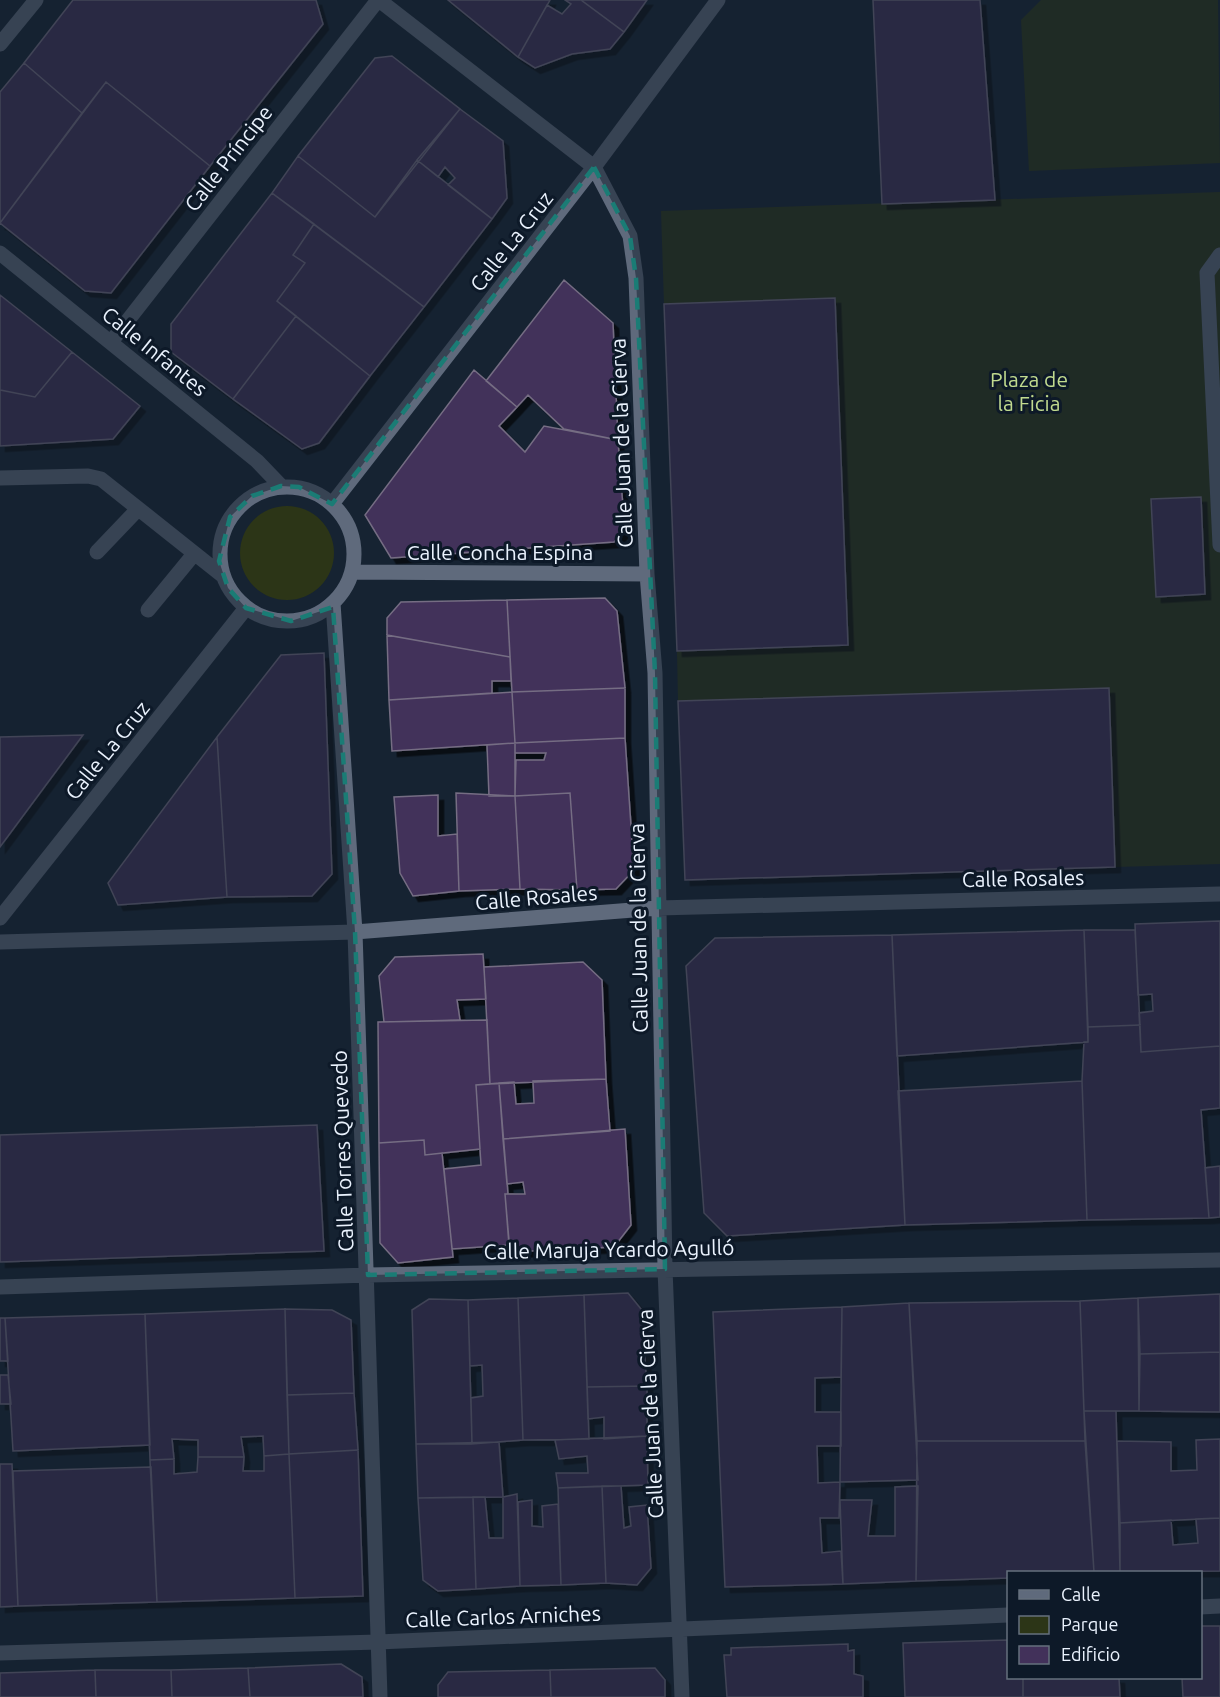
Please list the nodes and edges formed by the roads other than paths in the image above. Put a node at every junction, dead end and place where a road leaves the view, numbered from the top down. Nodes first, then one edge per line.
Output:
1 (36, 0) edge
2 (379, 0) edge
3 (718, 0) edge
4 (0, 44) edge
5 (594, 168) junction
6 (0, 253) edge
7 (1220, 255) edge
8 (111, 342) junction
9 (0, 478) edge
10 (281, 486) junction
11 (332, 504) junction
12 (138, 509) junction
13 (1220, 545) edge
14 (97, 552) dead end
15 (194, 554) junction
16 (352, 572) junction
17 (647, 574) junction
18 (223, 576) junction
19 (333, 603) junction
20 (246, 608) junction
21 (148, 610) dead end
22 (1220, 894) edge
23 (658, 908) junction
24 (0, 918) edge
25 (356, 933) junction
26 (0, 942) edge
27 (1220, 1260) edge
28 (665, 1269) junction
29 (368, 1275) junction
30 (0, 1287) edge
31 (1220, 1606) edge
32 (1202, 1607) edge
33 (1007, 1615) edge
34 (681, 1629) junction
35 (378, 1642) junction
36 (0, 1653) edge
37 (380, 1697) edge
38 (682, 1697) edge

1 - 4 street
2 - 5 street
2 - 8 street, Calle Príncipe
3 - 5 street, Calle La Cruz
5 - 11 street, Calle La Cruz
5 - 17 street, Calle Juan de la Cierva
6 - 8 street, Calle Infantes
7 - 13 street
8 - 10 street, Calle Infantes
9 - 12 street
10 - 11 street
10 - 18 street
11 - 16 street
12 - 14 street
12 - 15 street
15 - 18 street
15 - 21 street
16 - 17 street, Calle Concha Espina
16 - 19 street
17 - 23 street, Calle Juan de la Cierva
18 - 20 street
19 - 20 street
19 - 25 street, Calle Torres Quevedo
20 - 24 street, Calle La Cruz
22 - 23 street, Calle Rosales
23 - 25 street, Calle Rosales
23 - 28 street, Calle Juan de la Cierva
25 - 26 street, Calle Rosales
25 - 29 street, Calle Torres Quevedo
27 - 28 street, Calle Maruja Ycardo Agulló
28 - 29 street, Calle Maruja Ycardo Agulló
28 - 34 street, Calle Juan de la Cierva
29 - 30 street, Calle Maruja Ycardo Agulló
29 - 35 street, Calle Torres Quevedo
31 - 32 street
33 - 34 street, Calle Carlos Arniches
34 - 35 street, Calle Carlos Arniches
34 - 38 street, Calle Juan de la Cierva
35 - 36 street, Calle Carlos Arniches
35 - 37 street, Calle Torres Quevedo

